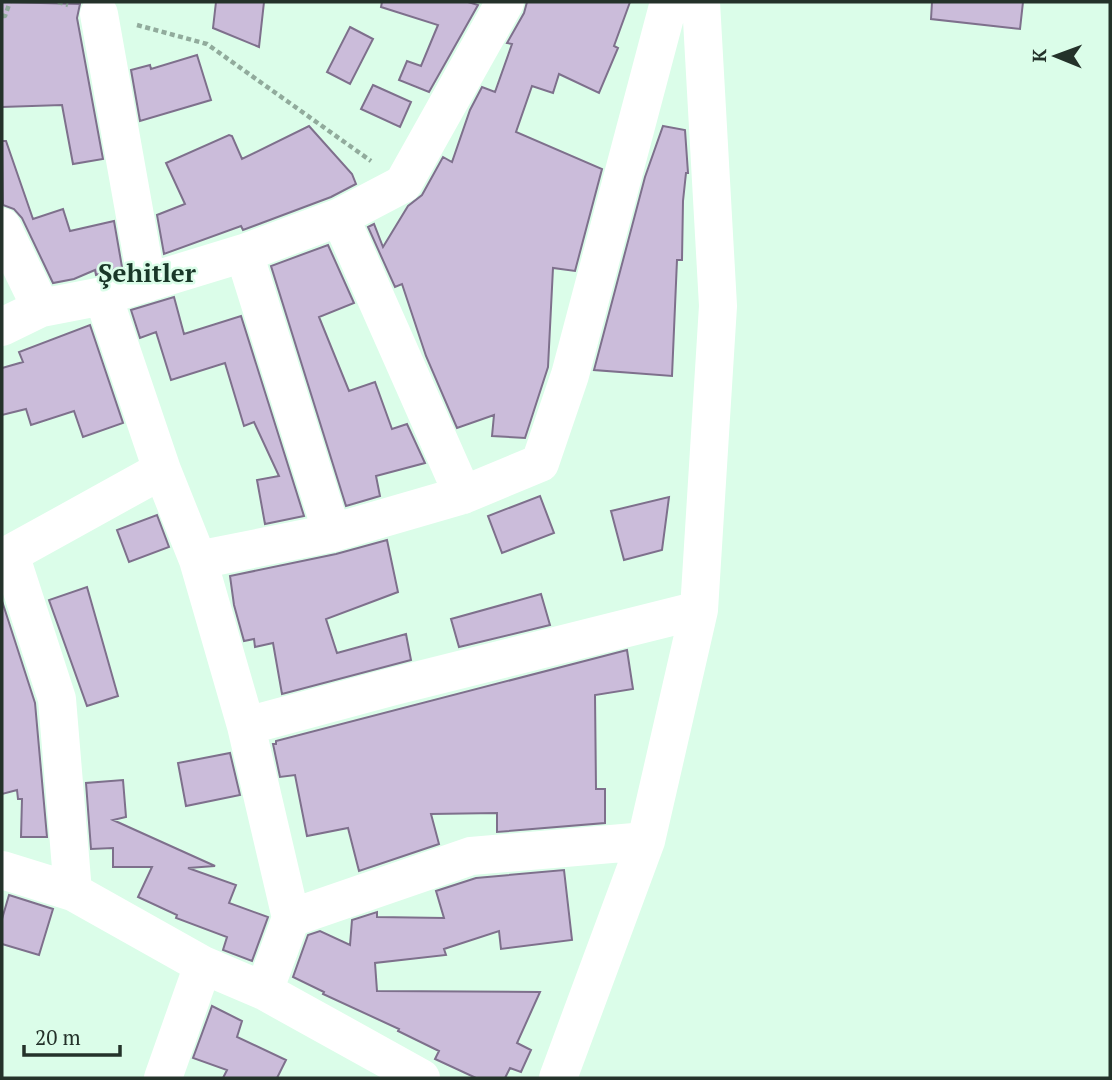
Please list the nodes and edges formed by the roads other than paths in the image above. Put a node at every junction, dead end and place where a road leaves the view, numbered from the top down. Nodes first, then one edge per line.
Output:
1 (505, 2) edge
2 (668, 2) edge
3 (701, 2) edge
4 (99, 14) road end
5 (340, 217) junction
6 (2, 227) edge
7 (244, 253) junction
8 (148, 283) junction
9 (103, 296) junction
10 (41, 308) junction
11 (2, 327) edge
12 (162, 470) junction
13 (463, 495) junction
14 (332, 533) junction
15 (6, 558) edge
16 (198, 560) junction
17 (699, 610) junction
18 (246, 726) junction
19 (646, 841) junction
20 (2, 870) edge
21 (73, 892) junction
22 (291, 918) junction
23 (203, 965) junction
24 (264, 991) junction
25 (415, 1077) edge
26 (163, 1078) edge
27 (558, 1078) edge

1 - 5 street
2 - 13 street
3 - 17 street
4 - 8 street
5 - 7 street
5 - 13 street
6 - 10 street
7 - 8 street
7 - 14 street
8 - 9 street
9 - 10 street
9 - 12 street
10 - 11 street
12 - 15 street
12 - 16 street
13 - 14 street
14 - 16 street
15 - 21 street
16 - 18 street
17 - 18 street
17 - 19 street
18 - 22 street
19 - 22 street
19 - 27 street
20 - 21 street
21 - 23 street
22 - 24 street
23 - 24 street
23 - 26 street
24 - 25 street

